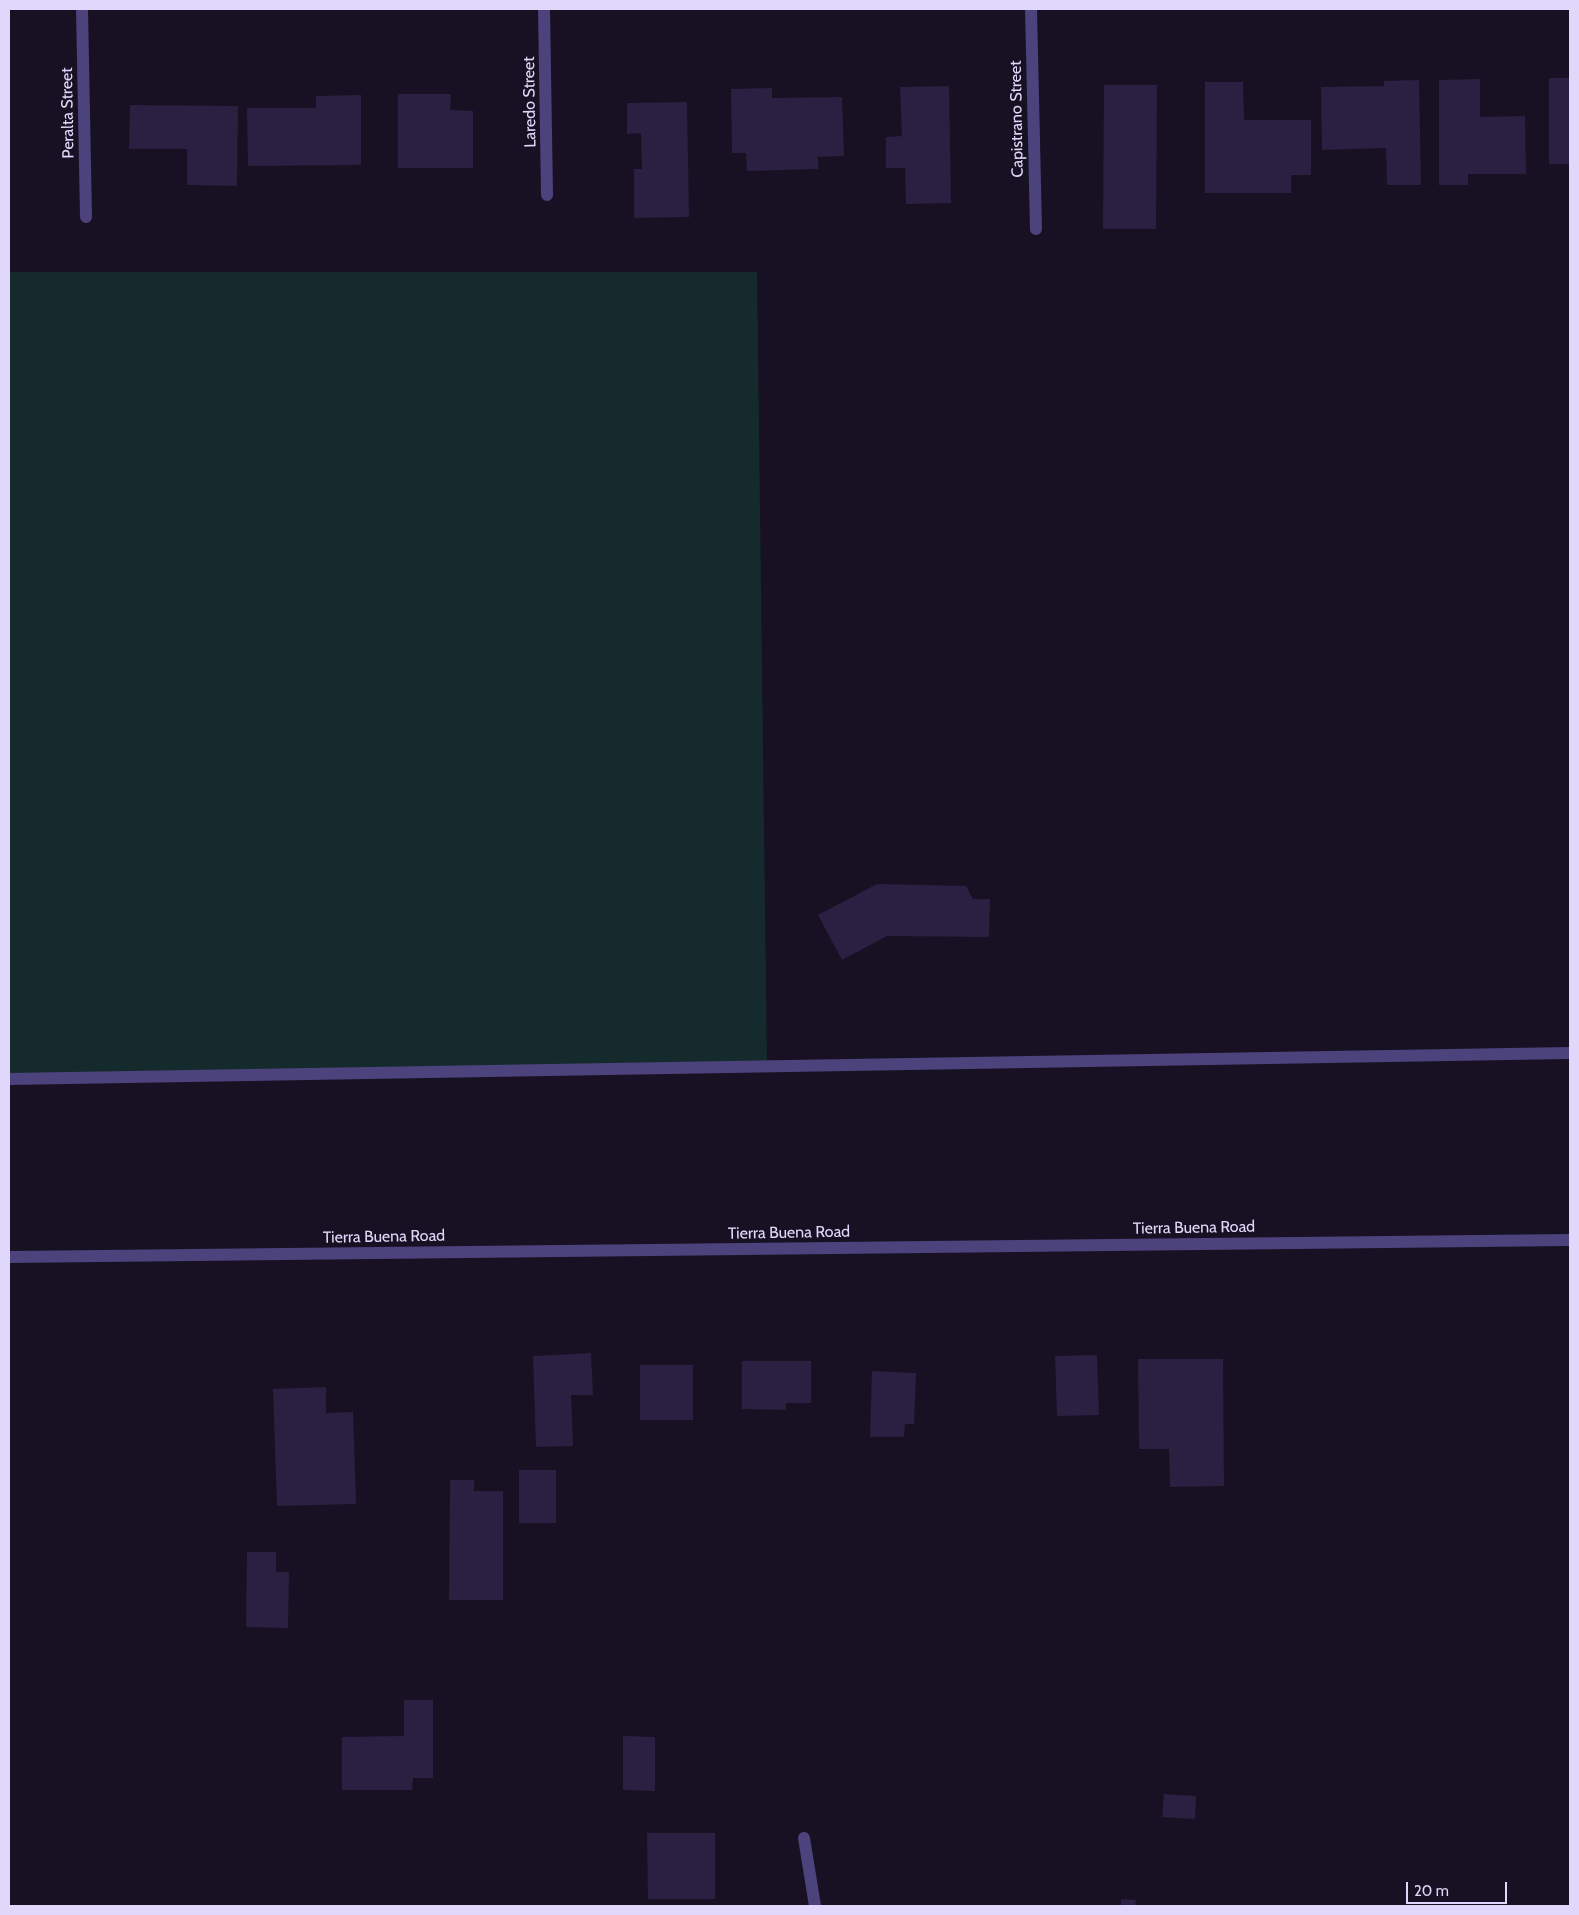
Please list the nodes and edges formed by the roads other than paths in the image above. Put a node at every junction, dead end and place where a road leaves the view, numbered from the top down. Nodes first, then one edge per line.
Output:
1 (82, 9) edge
2 (544, 9) edge
3 (1031, 9) edge
4 (548, 195) dead end
5 (86, 217) dead end
6 (1036, 228) dead end
7 (1570, 1053) edge
8 (9, 1079) edge
9 (1570, 1240) edge
10 (9, 1257) edge
11 (804, 1838) dead end
12 (815, 1906) edge

1 - 5 street, Peralta Street
2 - 4 street, Laredo Street
3 - 6 street, Capistrano Street
7 - 8 street
9 - 10 street, Tierra Buena Road
11 - 12 street

